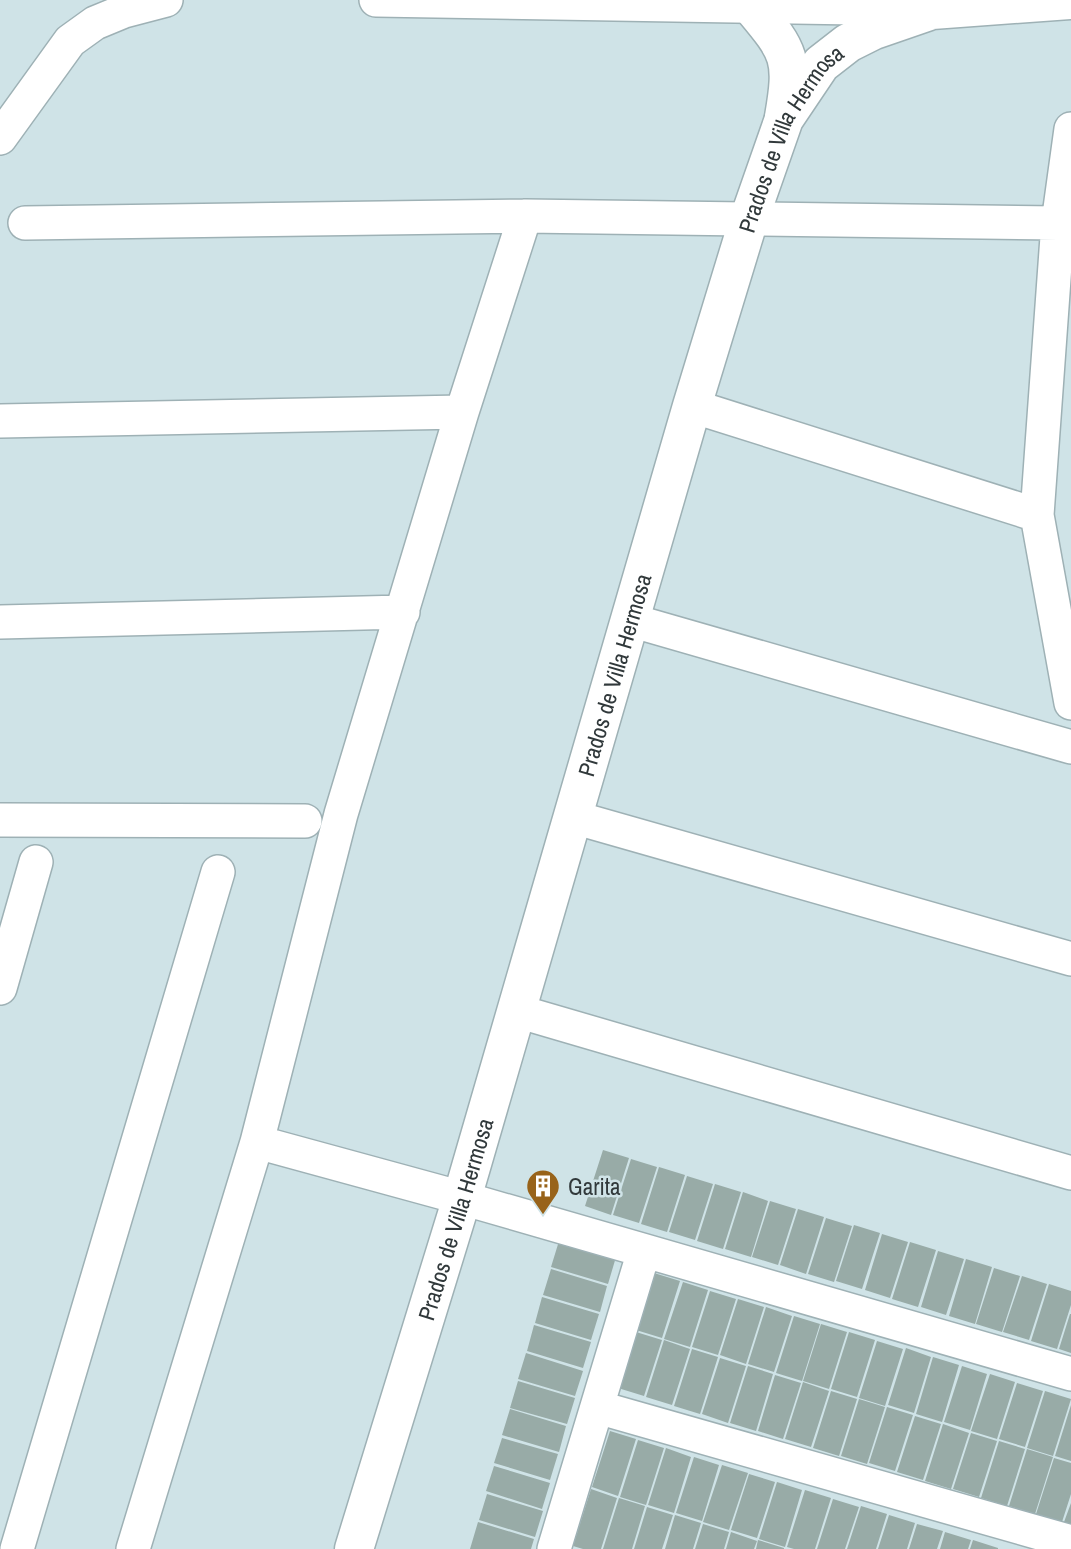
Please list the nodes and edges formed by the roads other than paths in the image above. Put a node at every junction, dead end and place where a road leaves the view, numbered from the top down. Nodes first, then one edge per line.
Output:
1 (166, 0) edge
2 (376, 0) edge
3 (1071, 0) edge
4 (752, 8) junction
5 (932, 10) junction
6 (784, 119) junction
7 (1071, 129) edge
8 (0, 138) edge
9 (525, 216) junction
10 (749, 219) junction
11 (25, 223) dead end
12 (1058, 223) junction
13 (692, 406) junction
14 (462, 412) junction
15 (0, 421) edge
16 (1037, 515) junction
17 (403, 612) junction
18 (630, 620) junction
19 (0, 622) edge
20 (1071, 703) edge
21 (1071, 747) edge
22 (573, 817) junction
23 (0, 820) edge
24 (305, 821) dead end
25 (36, 862) dead end
26 (218, 872) dead end
27 (1071, 959) edge
28 (0, 988) edge
29 (517, 1011) junction
30 (257, 1142) junction
31 (1071, 1173) edge
32 (462, 1198) junction
33 (644, 1251) junction
34 (1071, 1374) edge
35 (597, 1407) junction
36 (1071, 1542) edge
37 (17, 1549) edge
38 (133, 1549) edge
39 (354, 1549) edge
40 (554, 1549) edge

1 - 8 street
2 - 4 street
3 - 5 main road, Prados de Villa Hermosa
4 - 5 street
4 - 6 main road
5 - 6 main road, Prados de Villa Hermosa
6 - 10 main road, Prados de Villa Hermosa
7 - 12 street
9 - 10 street
9 - 11 street
9 - 14 street
10 - 12 street
10 - 13 main road, Prados de Villa Hermosa
12 - 16 street
13 - 16 street
13 - 18 main road, Prados de Villa Hermosa
14 - 15 street
14 - 17 street
16 - 20 street
17 - 19 street
17 - 30 street
18 - 21 street
18 - 22 main road, Prados de Villa Hermosa
22 - 27 street
22 - 29 main road, Prados de Villa Hermosa
23 - 24 street
25 - 28 street
26 - 37 street
29 - 31 street
29 - 32 main road, Prados de Villa Hermosa
30 - 32 street
30 - 38 street
32 - 33 street
32 - 39 main road, Prados de Villa Hermosa
33 - 34 street
33 - 35 street
35 - 36 street
35 - 40 street

